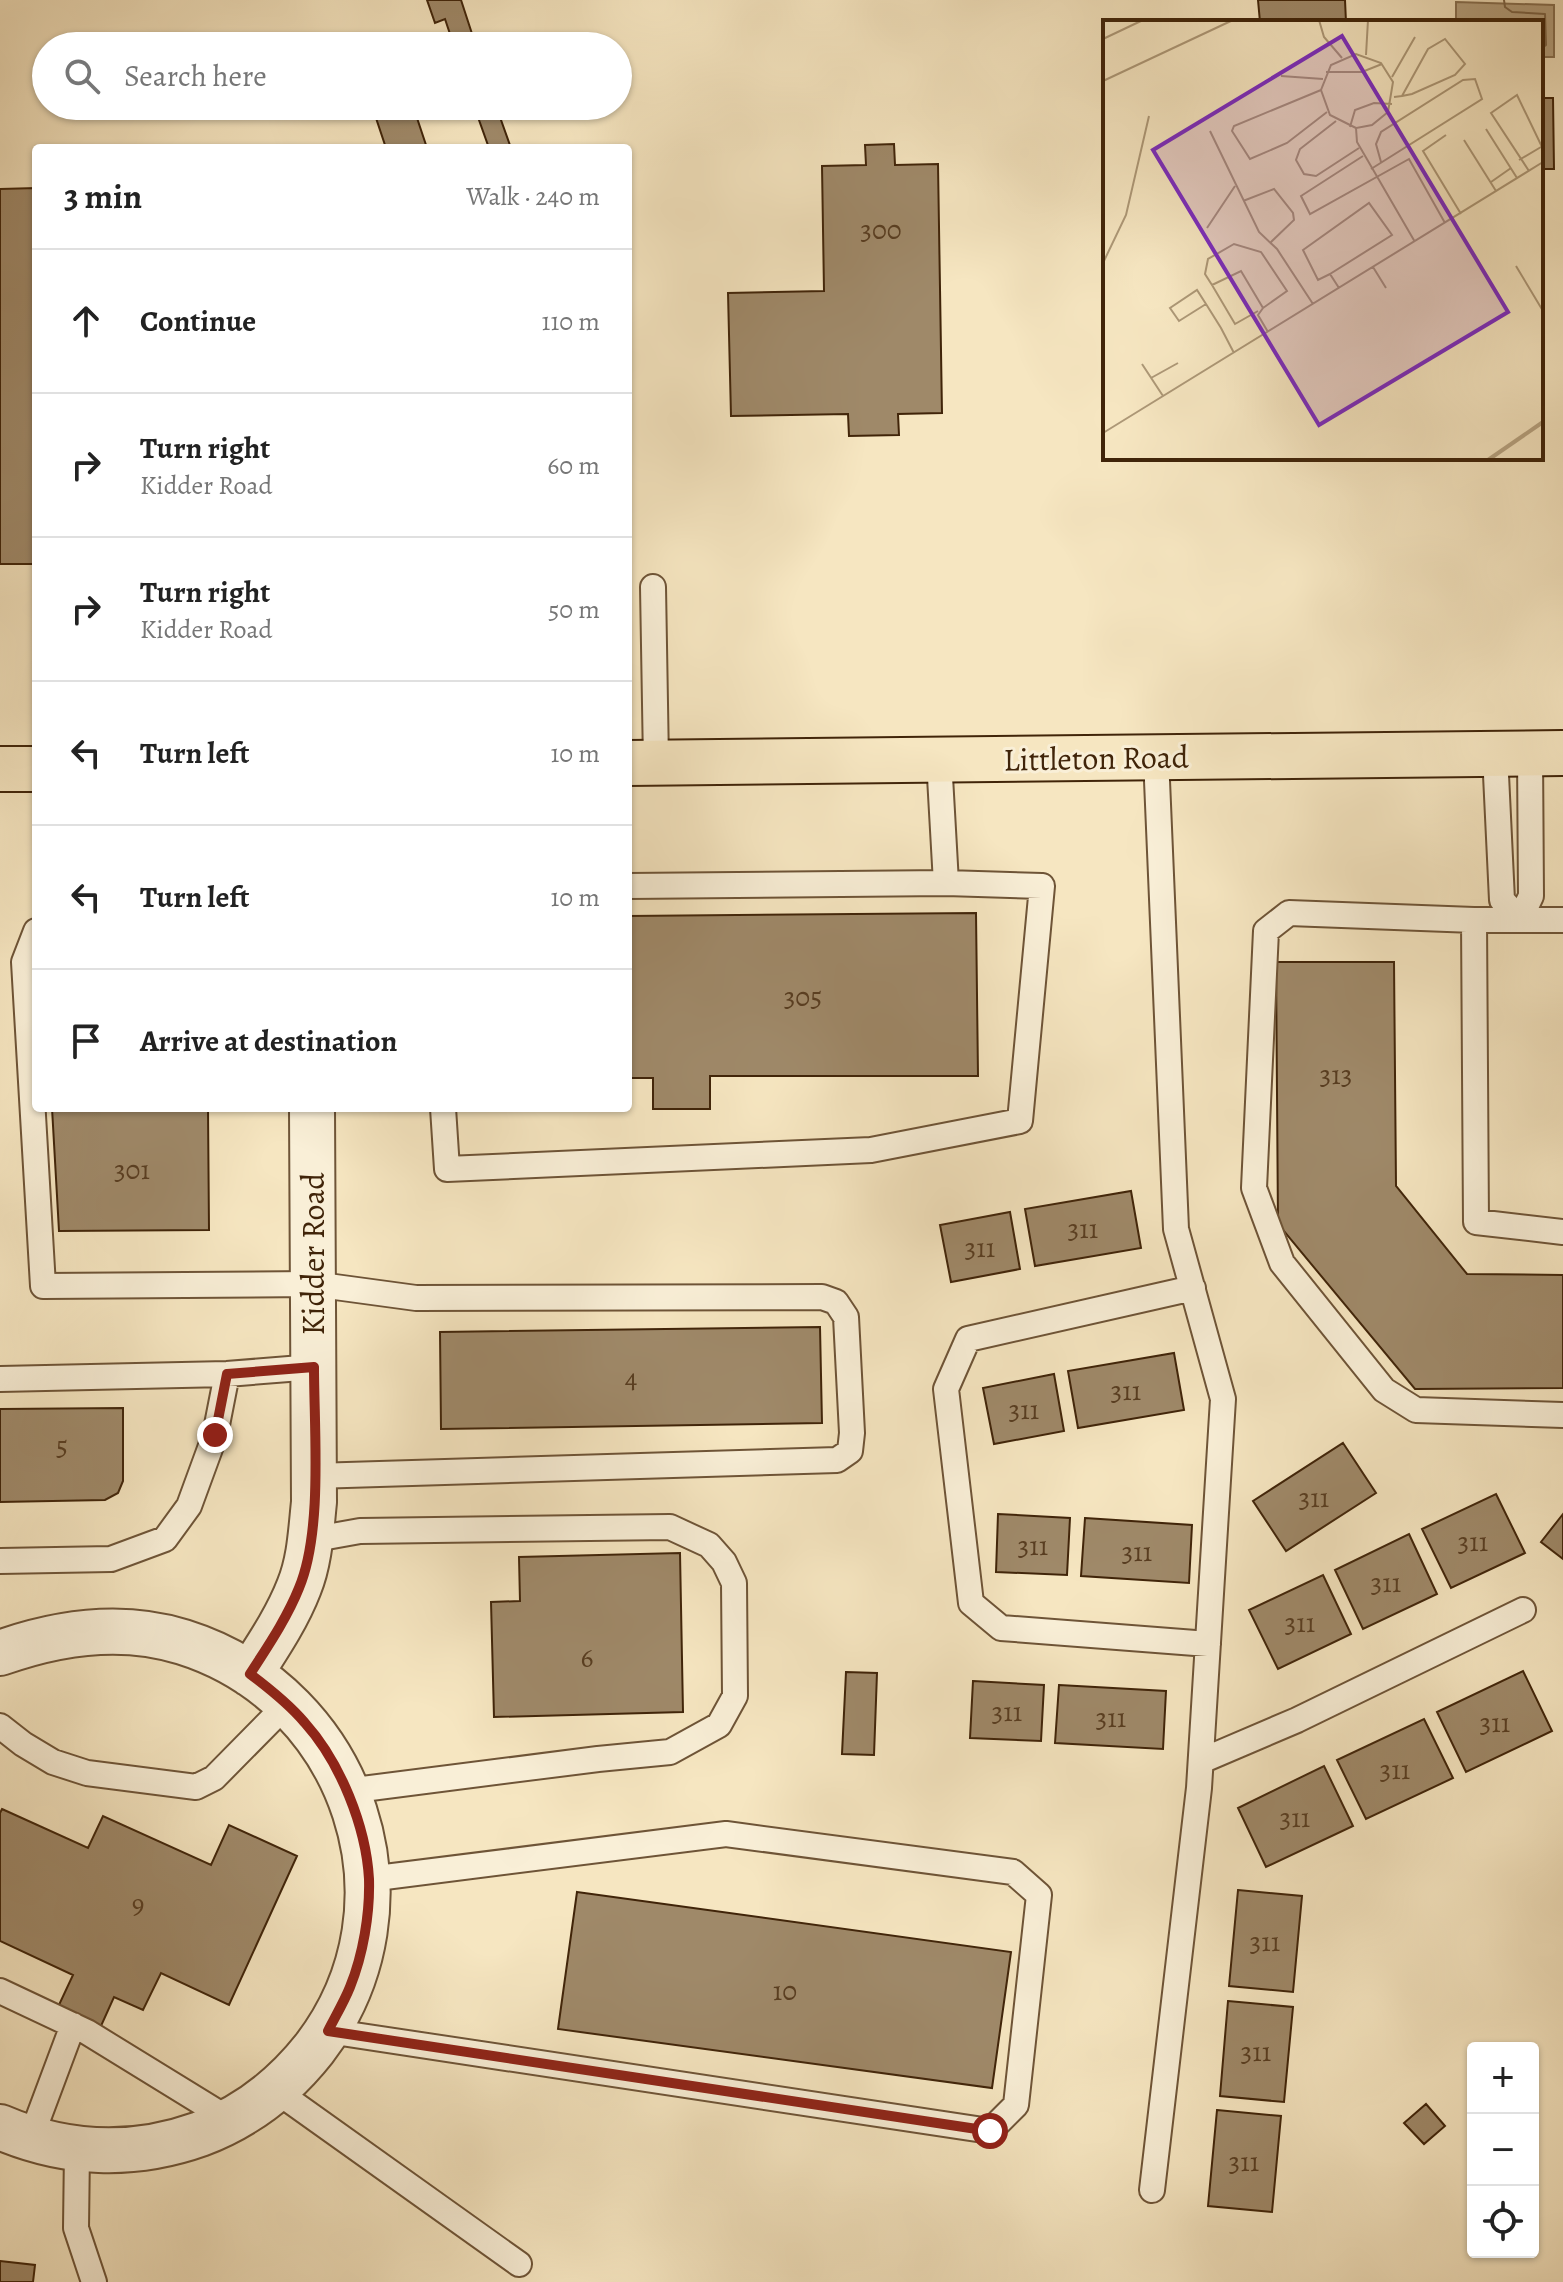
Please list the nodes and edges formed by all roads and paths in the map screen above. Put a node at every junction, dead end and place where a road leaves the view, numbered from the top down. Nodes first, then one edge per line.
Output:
1 (653, 587) dead end
2 (1529, 753) edge
3 (1156, 757) junction
4 (939, 759) junction
5 (642, 762) edge
6 (0, 769) edge
7 (32, 769) edge
8 (946, 883) junction
9 (632, 886) edge
10 (1520, 919) junction
11 (1474, 920) junction
12 (1563, 920) edge
13 (32, 941) edge
14 (32, 1098) edge
15 (33, 1112) edge
16 (312, 1112) edge
17 (443, 1112) edge
18 (1563, 1232) edge
19 (313, 1284) junction
20 (1193, 1288) junction
21 (314, 1367) junction
22 (227, 1374) junction
23 (0, 1379) edge
24 (1563, 1415) edge
25 (314, 1476) junction
26 (310, 1540) junction
27 (0, 1561) edge
28 (1523, 1610) dead end
29 (1208, 1644) junction
30 (0, 1653) edge
31 (250, 1674) junction
32 (287, 1704) junction
33 (0, 1726) edge
34 (1201, 1761) junction
35 (347, 1791) junction
36 (369, 1879) junction
37 (0, 1991) edge
38 (73, 2025) junction
39 (328, 2031) junction
40 (275, 2090) junction
41 (230, 2120) junction
42 (15, 2134) edge
43 (77, 2150) junction
44 (1152, 2190) dead end
45 (519, 2264) dead end
46 (94, 2282) edge

1 - 5 lane
2 - 3 main road, Littleton Road
2 - 10 lane
2 - 10 lane
3 - 4 main road, Littleton Road
3 - 20 lane
4 - 5 main road, Littleton Road
4 - 8 lane
6 - 7 main road
8 - 9 lane
8 - 17 lane
10 - 11 lane
10 - 12 lane
11 - 18 lane
11 - 24 lane
13 - 14 lane
15 - 19 lane
16 - 19 street, Kidder Road
19 - 21 street, Kidder Road
19 - 25 lane
20 - 29 lane
20 - 29 lane
21 - 22 lane
21 - 25 street, Kidder Road
22 - 23 lane
22 - 27 lane
25 - 26 street, Kidder Road
26 - 31 street, Kidder Road
26 - 35 lane
28 - 34 lane
29 - 34 lane
30 - 31 street
31 - 32 street
32 - 33 lane
32 - 35 street
34 - 44 lane
35 - 36 street
36 - 39 street
36 - 39 lane
37 - 38 lane
38 - 41 lane
38 - 42 lane
39 - 40 street
40 - 41 street
40 - 45 lane
41 - 43 street
42 - 43 street
43 - 46 lane

